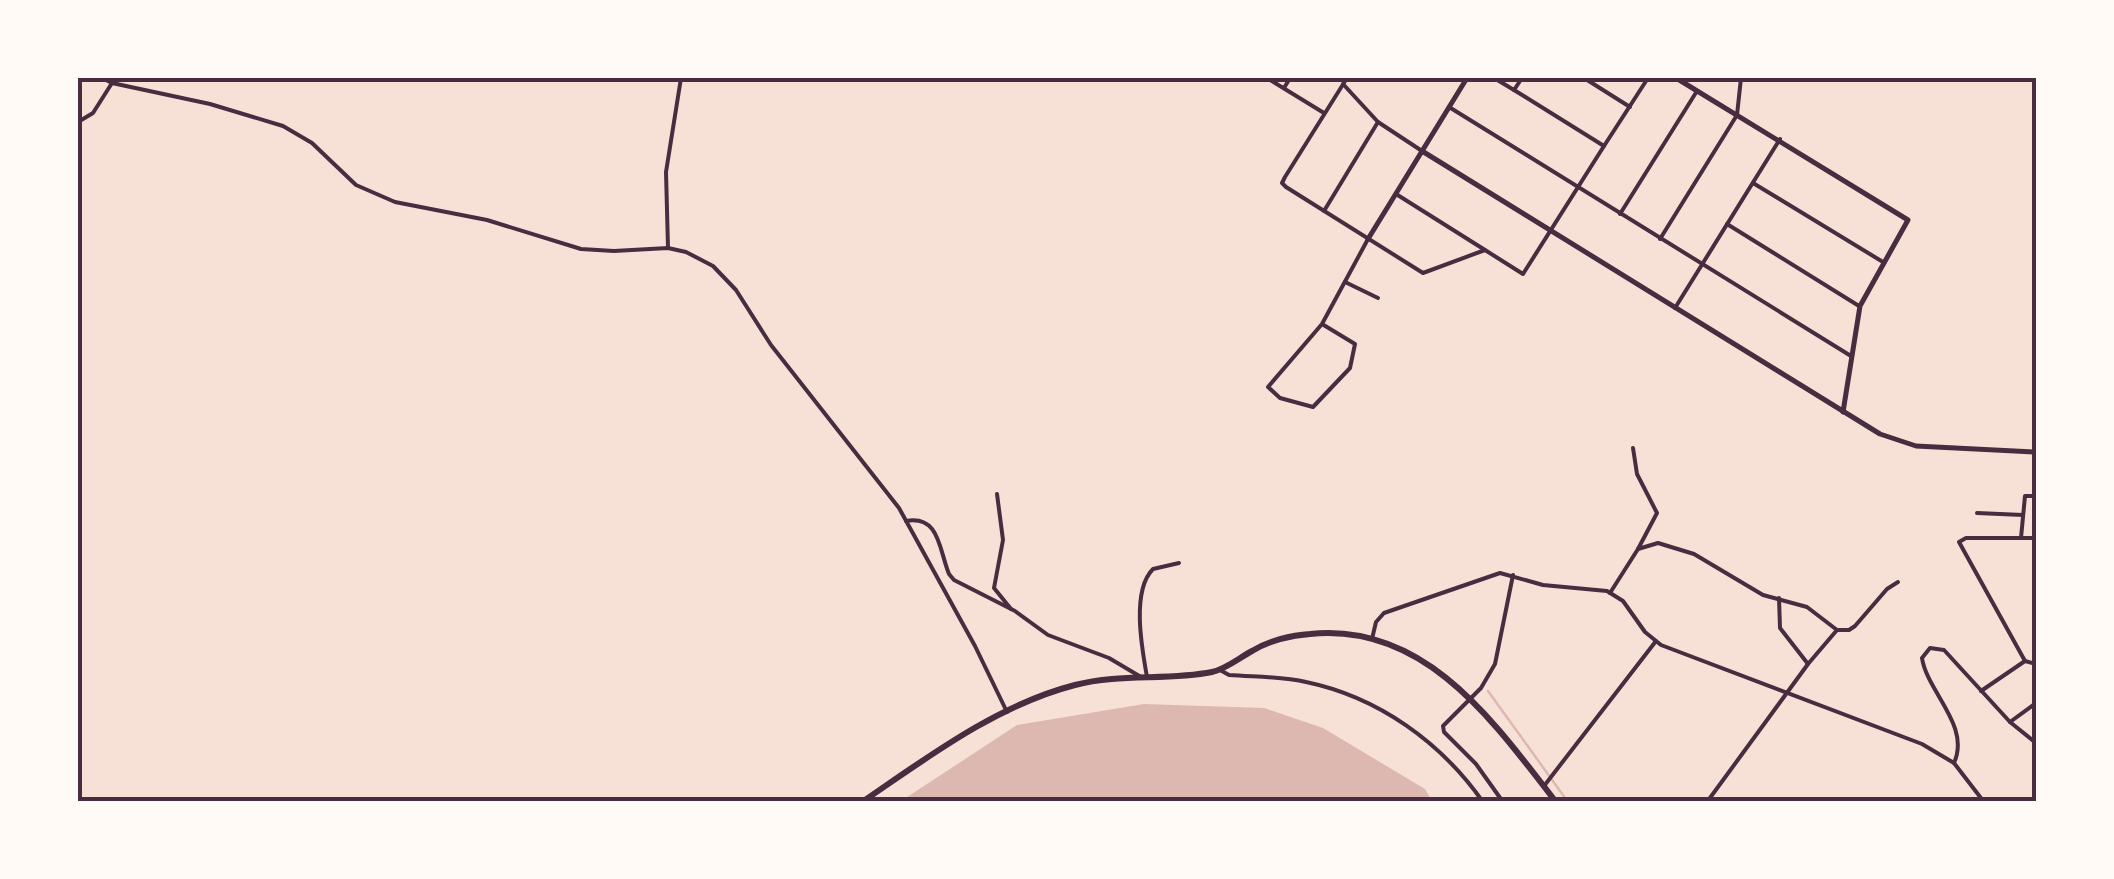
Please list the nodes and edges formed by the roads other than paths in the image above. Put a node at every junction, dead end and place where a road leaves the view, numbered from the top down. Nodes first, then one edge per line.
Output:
1 (102, 78) edge
2 (681, 78) edge
3 (1267, 78) edge
4 (1290, 78) edge
5 (1347, 78) edge
6 (1467, 78) edge
7 (1494, 78) edge
8 (1522, 78) edge
9 (1584, 78) edge
10 (1648, 78) edge
11 (1676, 78) edge
12 (1741, 78) edge
13 (112, 83) junction
14 (1343, 84) junction
15 (1284, 88) junction
16 (1514, 90) junction
17 (1697, 91) junction
18 (1630, 106) junction
19 (1449, 107) junction
20 (1324, 113) junction
21 (1737, 115) junction
22 (78, 122) edge
23 (1378, 122) junction
24 (1780, 139) junction
25 (1604, 146) junction
26 (1422, 151) junction
27 (1754, 183) junction
28 (1578, 188) junction
29 (1396, 194) junction
30 (1324, 211) junction
31 (1620, 214) junction
32 (1727, 224) junction
33 (1551, 231) junction
34 (1368, 239) junction
35 (1660, 239) junction
36 (668, 248) junction
37 (1486, 250) junction
38 (1883, 262) junction
39 (1702, 266) junction
40 (1345, 282) junction
41 (1378, 298) dead end
42 (1860, 306) junction
43 (1675, 308) junction
44 (1322, 324) junction
45 (1852, 356) junction
46 (1843, 412) junction
47 (1634, 448) dead end
48 (2036, 452) edge
49 (997, 494) dead end
50 (2036, 496) edge
51 (1977, 513) dead end
52 (2024, 515) junction
53 (906, 521) junction
54 (2022, 538) junction
55 (2036, 538) edge
56 (1638, 549) junction
57 (1179, 563) dead end
58 (1514, 575) junction
59 (1898, 582) dead end
60 (1610, 593) junction
61 (1779, 598) junction
62 (1011, 608) junction
63 (1837, 630) junction
64 (1372, 639) junction
65 (1656, 641) junction
66 (2025, 661) junction
67 (1808, 664) junction
68 (2036, 664) edge
69 (1220, 670) junction
70 (1144, 677) junction
71 (1981, 692) junction
72 (1788, 694) junction
73 (1471, 697) junction
74 (2036, 703) edge
75 (1007, 712) junction
76 (2010, 722) junction
77 (2036, 743) edge
78 (1954, 763) junction
79 (1548, 781) junction
80 (862, 802) edge
81 (1483, 802) edge
82 (1503, 802) edge
83 (1556, 802) edge
84 (1707, 802) edge
85 (1984, 802) edge

1 - 13 street
2 - 36 street
3 - 15 street
4 - 15 street
5 - 14 street
6 - 19 street
7 - 16 street
8 - 16 street
9 - 18 street
10 - 18 street
11 - 17 street
12 - 21 street
13 - 22 street
13 - 36 street
14 - 20 street
14 - 23 street
15 - 20 street
16 - 25 street
17 - 21 street
17 - 31 street
18 - 25 street
19 - 26 street
19 - 28 street
20 - 30 street
21 - 24 street
21 - 35 street
23 - 26 street
23 - 30 street
24 - 27 street
24 - 38 street
25 - 28 street
26 - 29 street
26 - 33 street
27 - 32 street
27 - 38 street
28 - 31 street
28 - 33 street
29 - 34 street
29 - 37 street
30 - 34 street
31 - 35 street
32 - 39 street
32 - 42 street
33 - 37 street
33 - 43 street
34 - 37 street
34 - 40 street
35 - 39 street
36 - 53 street
38 - 42 street
39 - 43 street
39 - 45 street
40 - 41 street
40 - 44 street
42 - 45 street
43 - 46 street
44 - 44 street
45 - 46 street
46 - 48 street
47 - 56 street
49 - 62 street
50 - 52 street
51 - 52 street
52 - 54 street
53 - 62 street
53 - 75 street
54 - 55 street
54 - 66 street
56 - 60 street
56 - 61 street
57 - 70 street
58 - 60 street
58 - 64 street
58 - 73 street
59 - 63 street
60 - 65 street
61 - 63 street
61 - 67 street
62 - 70 street
63 - 67 street
64 - 69 main road
64 - 73 main road
65 - 72 street
65 - 79 street
66 - 68 street
66 - 71 street
67 - 72 street
69 - 70 main road
69 - 81 street
70 - 75 main road
71 - 76 street
71 - 78 street
72 - 78 street
72 - 84 street
73 - 79 main road
73 - 82 street
74 - 76 street
75 - 80 main road
76 - 77 street
78 - 85 street
79 - 83 main road

